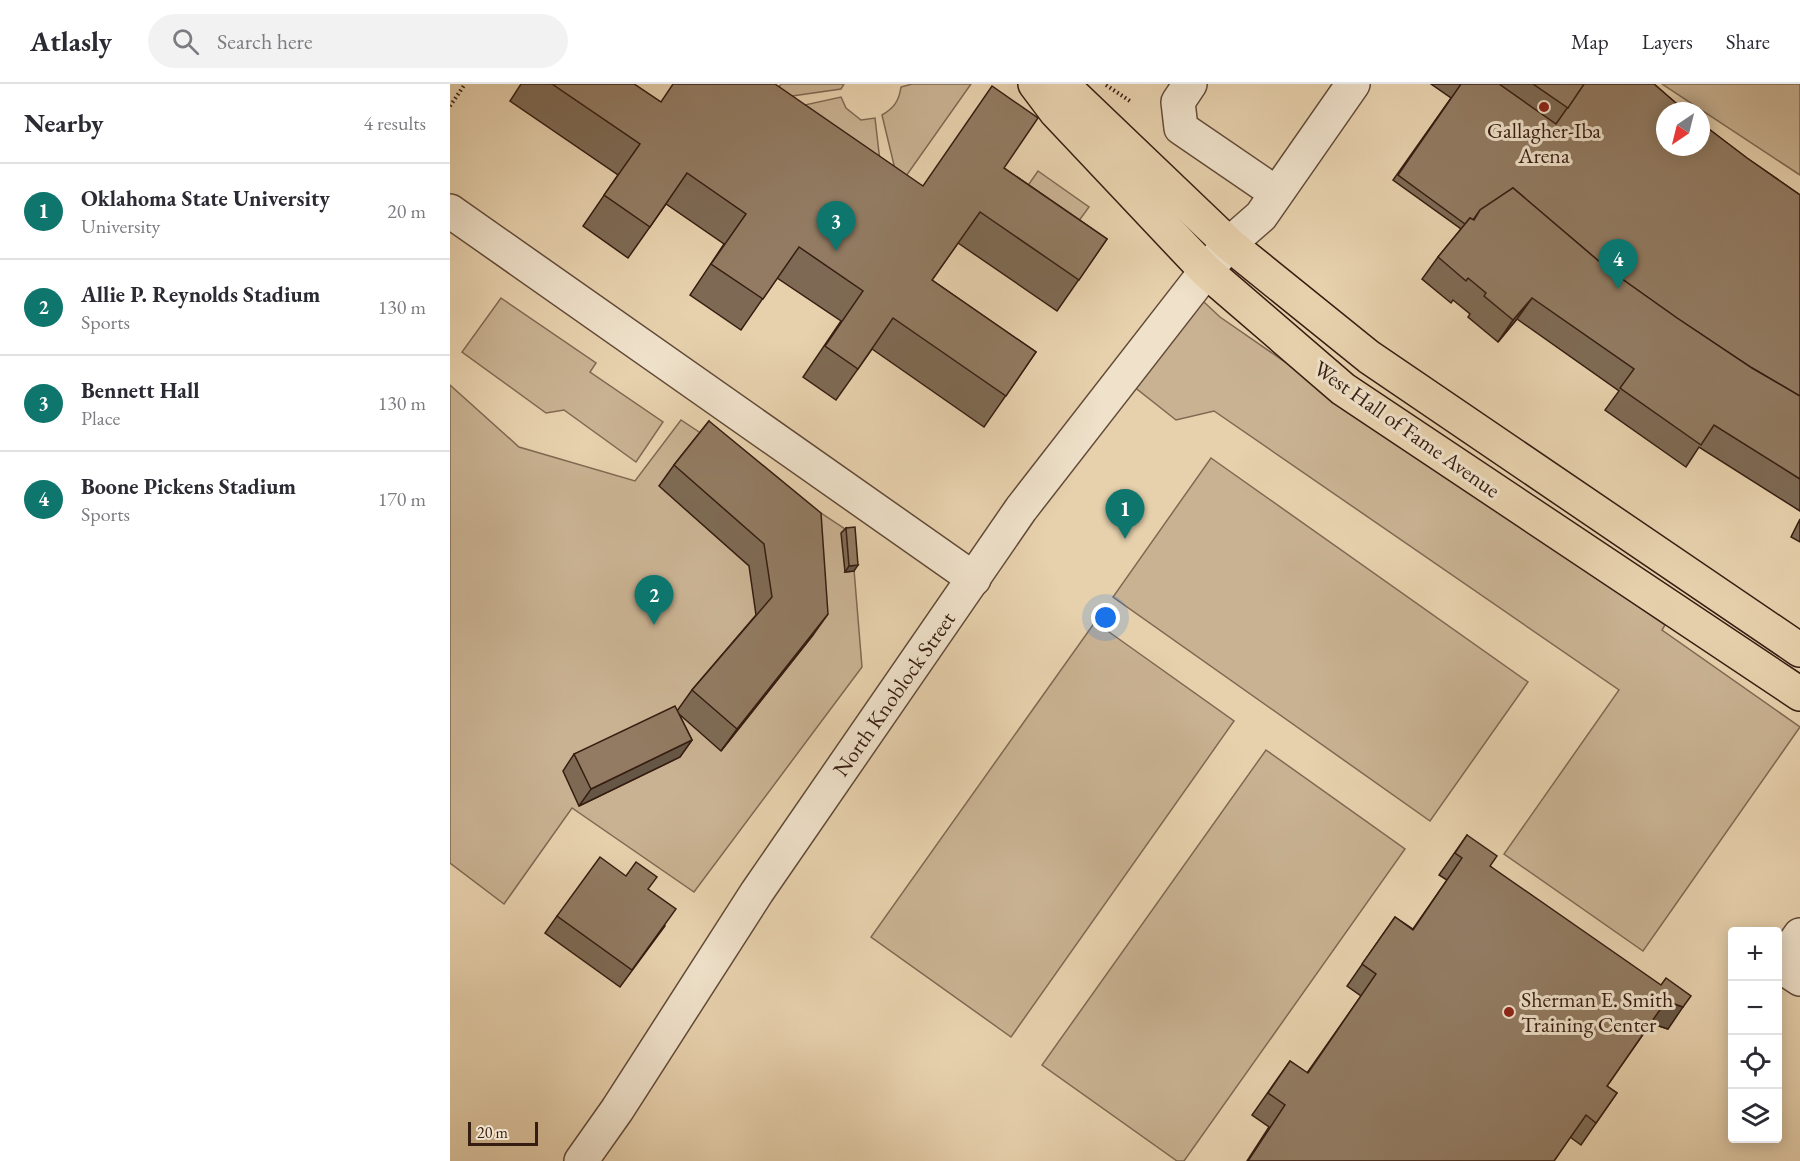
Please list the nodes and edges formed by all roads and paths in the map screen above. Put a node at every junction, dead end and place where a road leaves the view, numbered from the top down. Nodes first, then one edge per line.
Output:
1 (465, 84) edge
2 (1035, 84) edge
3 (1058, 84) edge
4 (1105, 84) edge
5 (1190, 84) edge
6 (1353, 84) edge
7 (1130, 101) dead end
8 (450, 106) edge
9 (1276, 194) junction
10 (450, 211) edge
11 (1229, 244) junction
12 (1206, 271) junction
13 (974, 579) junction
14 (1800, 651) edge
15 (1800, 694) edge
16 (1800, 935) edge
17 (1800, 980) edge
18 (581, 1161) edge

1 - 8 path
2 - 12 main road, West Hall of Fame Avenue
3 - 11 main road, West Hall of Fame Avenue
4 - 7 path
5 - 9 street
6 - 9 street, North Knoblock Street
9 - 11 street, North Knoblock Street
10 - 13 street
11 - 12 street, North Knoblock Street
11 - 14 main road, West Hall of Fame Avenue
12 - 13 street, North Knoblock Street
12 - 15 main road, West Hall of Fame Avenue
13 - 18 street, North Knoblock Street
16 - 17 street

